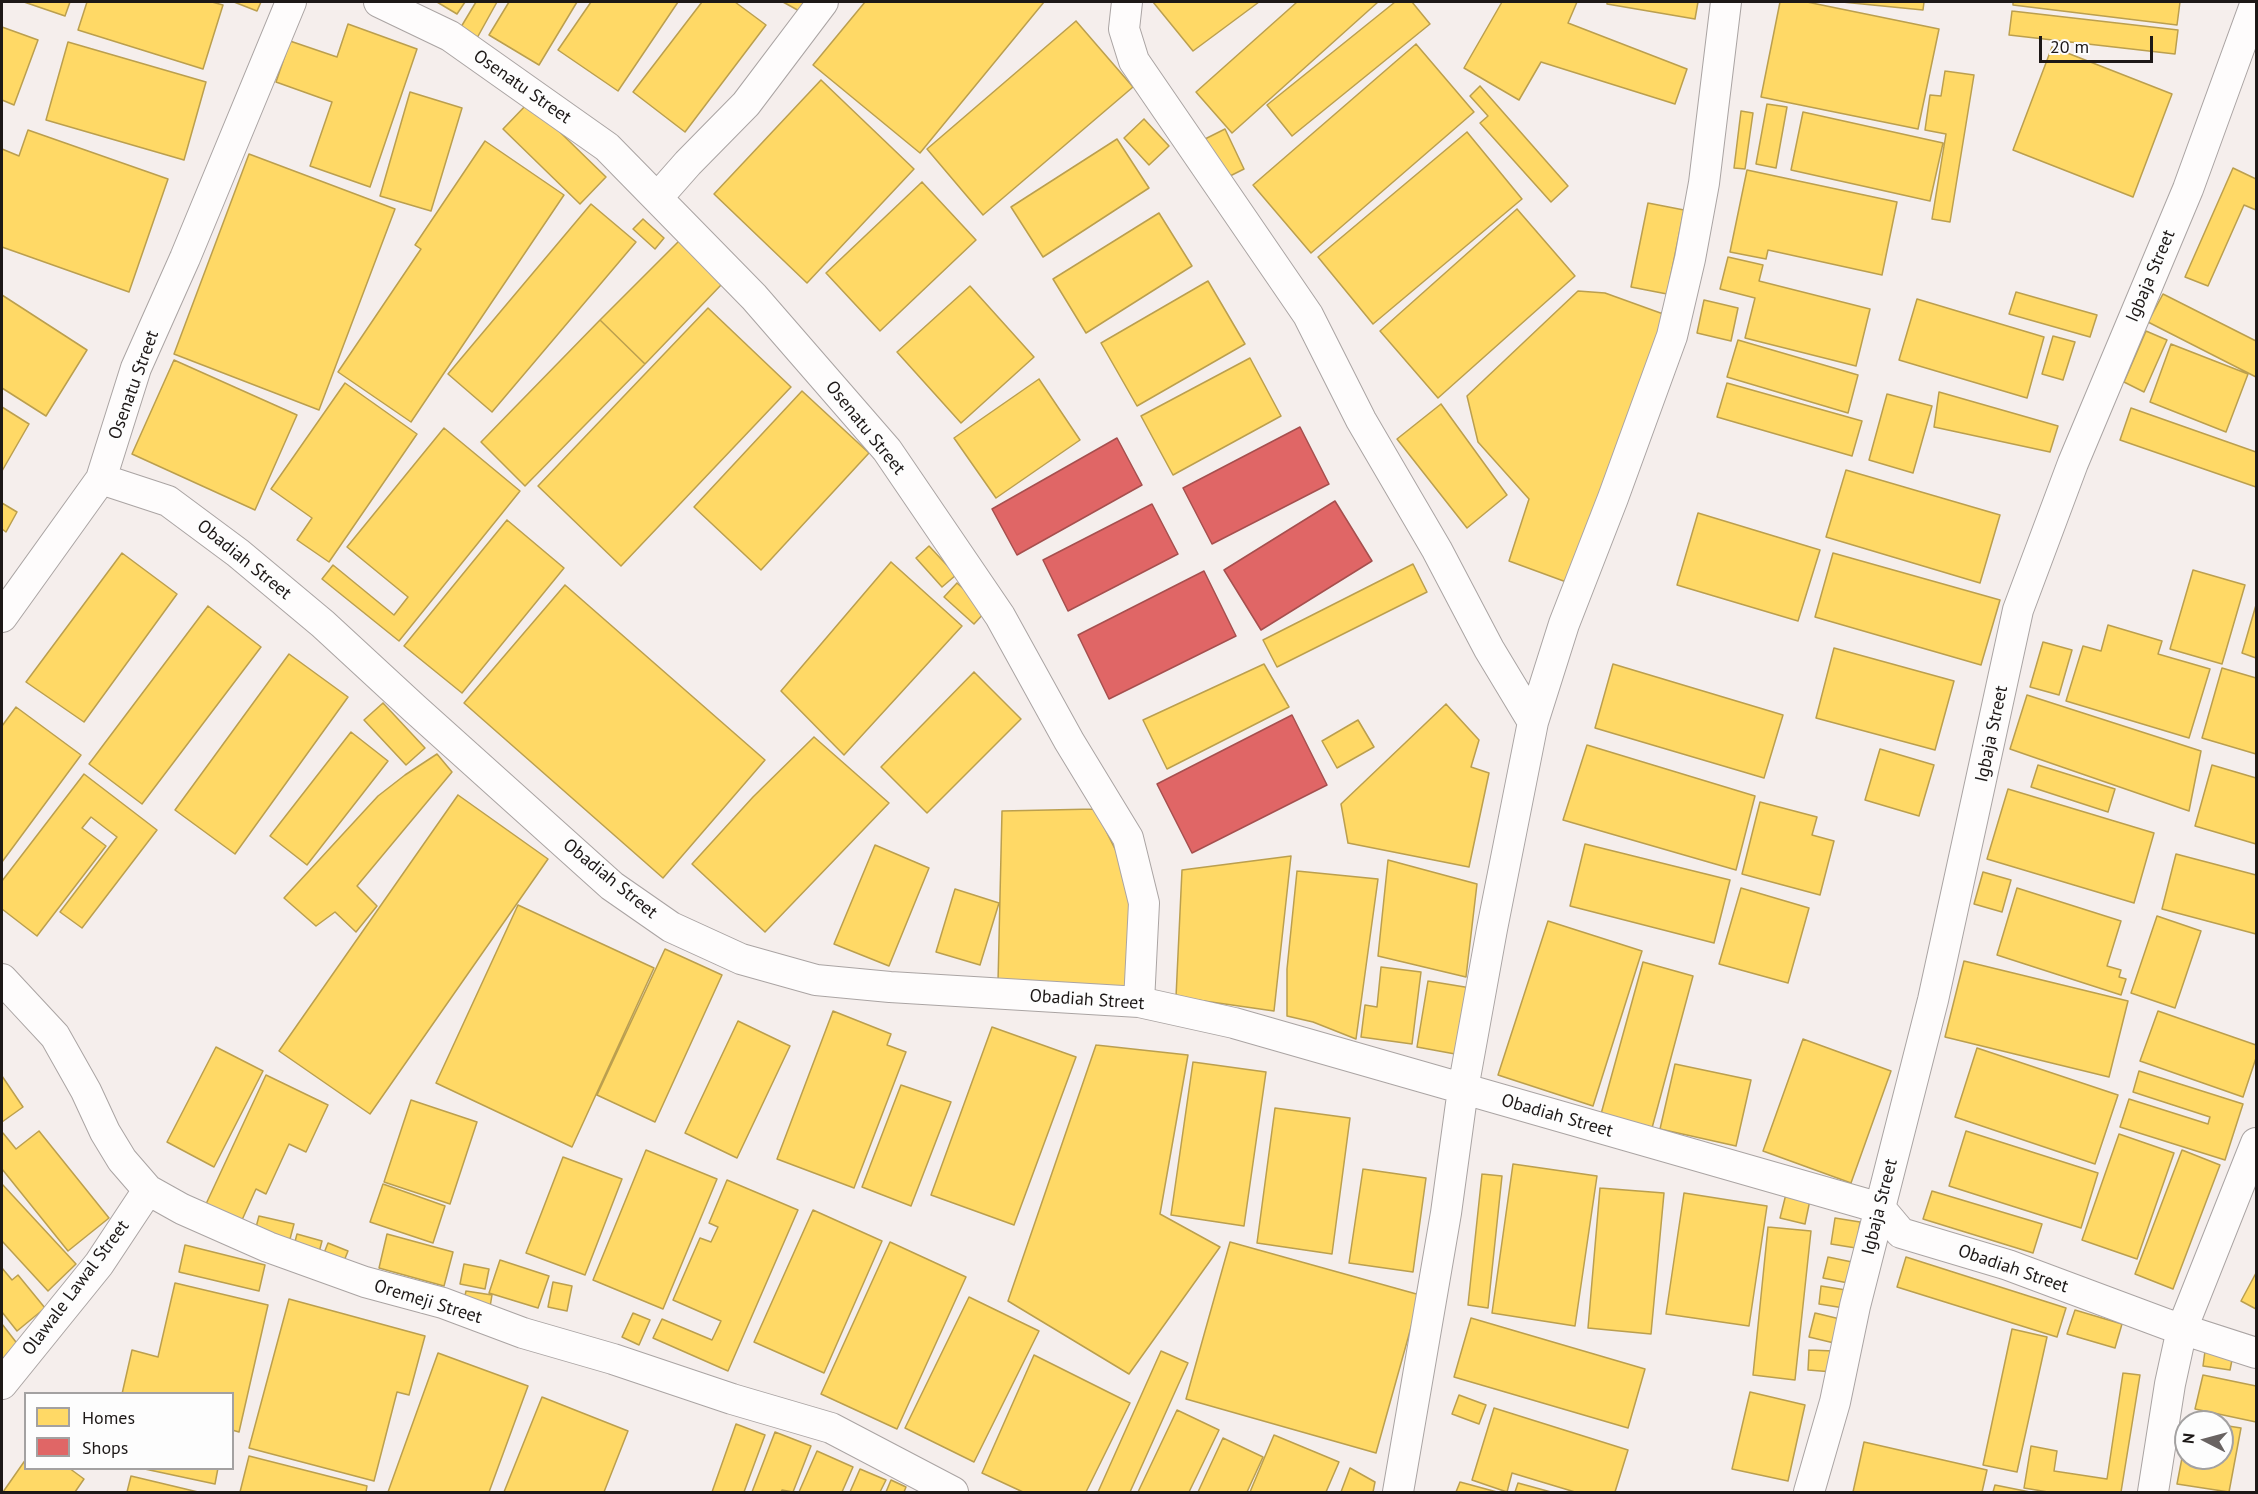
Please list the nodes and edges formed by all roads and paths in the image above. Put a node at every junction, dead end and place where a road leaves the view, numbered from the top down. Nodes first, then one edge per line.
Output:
1 (291, 2) edge
2 (379, 2) edge
3 (822, 2) edge
4 (1127, 2) edge
5 (1726, 2) edge
6 (2256, 2) edge
7 (658, 197) junction
8 (101, 479) junction
9 (2, 617) edge
10 (1533, 722) junction
11 (2, 979) edge
12 (1139, 1002) junction
13 (1463, 1089) junction
14 (2256, 1143) edge
15 (148, 1190) junction
16 (1880, 1208) junction
17 (2182, 1329) junction
18 (2256, 1353) edge
19 (2, 1384) edge
20 (953, 1492) edge
21 (1398, 1492) edge
22 (1809, 1492) edge
23 (2153, 1492) edge

1 - 8 street, Osenatu Street
2 - 7 street, Osenatu Street
3 - 7 street
4 - 10 street
5 - 10 street
6 - 16 street, Igbaja Street
7 - 12 street, Osenatu Street
8 - 9 street, Osenatu Street
8 - 12 street, Obadiah Street
10 - 13 street
11 - 15 street, Oremeji Street
12 - 13 street, Obadiah Street
13 - 16 street, Obadiah Street
13 - 21 street
14 - 17 street
15 - 19 street, Olawale Lawal Street
15 - 20 street, Oremeji Street
16 - 17 street, Obadiah Street
16 - 22 street, Igbaja Street
17 - 18 street, Obadiah Street
17 - 23 street

